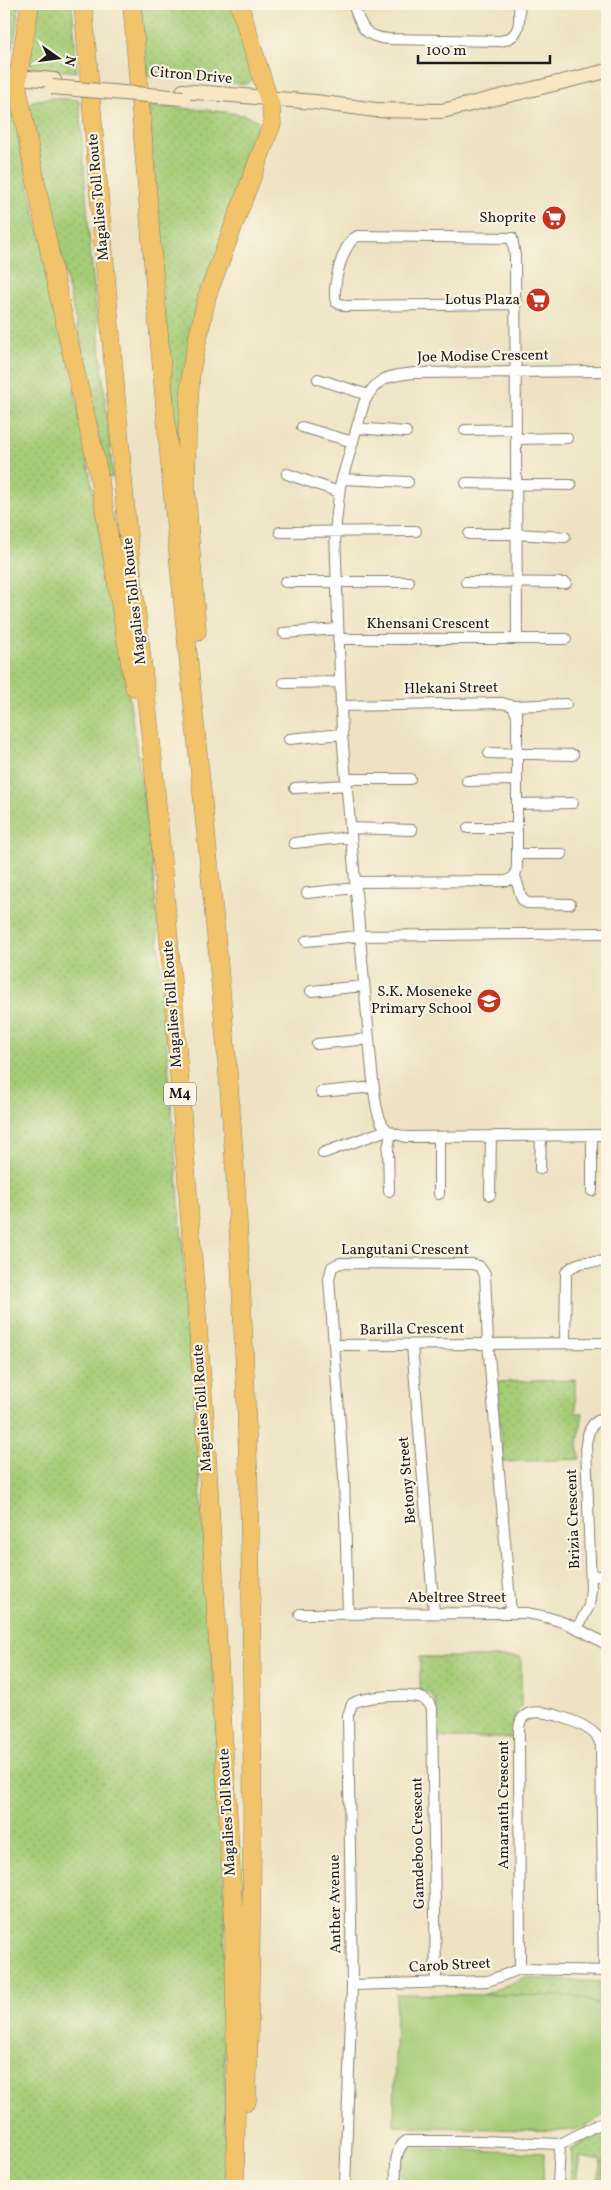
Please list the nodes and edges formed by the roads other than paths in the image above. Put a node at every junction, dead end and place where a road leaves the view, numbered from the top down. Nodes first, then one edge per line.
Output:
1 (30, 4) edge
2 (83, 4) edge
3 (132, 4) edge
4 (239, 4) edge
5 (352, 4) edge
6 (519, 4) edge
7 (607, 66) edge
8 (603, 78) edge
9 (11, 80) edge
10 (270, 103) junction
11 (514, 304) junction
12 (607, 371) edge
13 (515, 372) junction
14 (318, 378) dead end
15 (368, 395) junction
16 (302, 427) dead end
17 (357, 428) junction
18 (465, 430) dead end
19 (406, 432) dead end
20 (516, 434) junction
21 (567, 438) dead end
22 (353, 442) junction
23 (287, 474) dead end
24 (342, 479) junction
25 (408, 482) dead end
26 (466, 483) dead end
27 (516, 484) junction
28 (570, 485) dead end
29 (339, 492) junction
30 (416, 531) dead end
31 (280, 532) dead end
32 (335, 532) junction
33 (469, 534) dead end
34 (516, 534) junction
35 (565, 537) dead end
36 (285, 582) dead end
37 (336, 582) junction
38 (409, 582) dead end
39 (466, 582) dead end
40 (566, 583) dead end
41 (516, 584) junction
42 (284, 633) dead end
43 (338, 634) junction
44 (517, 638) junction
45 (566, 639) dead end
46 (340, 682) junction
47 (284, 683) dead end
48 (566, 704) dead end
49 (340, 706) junction
50 (512, 706) junction
51 (342, 734) junction
52 (290, 739) dead end
53 (489, 753) dead end
54 (518, 753) junction
55 (572, 755) dead end
56 (410, 779) dead end
57 (518, 780) junction
58 (466, 781) dead end
59 (346, 782) junction
60 (295, 788) dead end
61 (573, 803) dead end
62 (518, 804) junction
63 (468, 828) dead end
64 (518, 828) junction
65 (412, 830) dead end
66 (351, 832) junction
67 (294, 843) dead end
68 (518, 854) junction
69 (562, 854) dead end
70 (515, 876) junction
71 (355, 885) junction
72 (308, 893) dead end
73 (570, 904) dead end
74 (607, 933) edge
75 (360, 936) junction
76 (169, 940) junction
77 (306, 941) dead end
78 (218, 952) junction
79 (364, 986) junction
80 (311, 991) dead end
81 (369, 1039) junction
82 (316, 1044) dead end
83 (374, 1087) junction
84 (320, 1092) dead end
85 (389, 1131) junction
86 (607, 1135) edge
87 (541, 1136) junction
88 (592, 1136) junction
89 (439, 1137) junction
90 (491, 1137) junction
91 (323, 1154) dead end
92 (540, 1169) dead end
93 (389, 1191) dead end
94 (592, 1191) dead end
95 (439, 1194) dead end
96 (490, 1195) dead end
97 (607, 1262) edge
98 (488, 1343) junction
99 (565, 1343) junction
100 (607, 1343) edge
101 (334, 1345) junction
102 (412, 1345) junction
103 (607, 1418) edge
104 (591, 1575) junction
105 (607, 1577) edge
106 (511, 1612) junction
107 (434, 1613) junction
108 (300, 1614) dead end
109 (348, 1614) junction
110 (578, 1628) junction
111 (607, 1645) edge
112 (430, 1705) joint
113 (605, 1771) edge
114 (520, 1970) junction
115 (606, 1971) edge
116 (436, 1982) junction
117 (352, 1985) junction
118 (607, 2120) edge
119 (560, 2144) junction
120 (235, 2186) edge
121 (245, 2186) edge
122 (345, 2186) edge
123 (396, 2186) edge
124 (558, 2186) edge

1 - 9 highway
2 - 76 highway, Magalies Toll Route / M4
3 - 78 highway, Magalies Toll Route
4 - 10 highway
5 - 6 street
7 - 8 street
8 - 10 street, Citron Drive
9 - 10 street, Citron Drive, bridge
9 - 76 highway
10 - 78 highway
11 - 11 street
11 - 13 street
12 - 13 street, Joe Modise Crescent
13 - 15 street, Joe Modise Crescent
13 - 20 street
14 - 15 street
15 - 17 street
16 - 22 street
17 - 19 street
17 - 22 street
18 - 20 street
20 - 21 street
20 - 27 street
22 - 24 street
23 - 29 street
24 - 25 street
24 - 29 street
26 - 27 street
27 - 28 street
27 - 34 street
29 - 32 street
30 - 32 street
31 - 32 street
32 - 37 street
33 - 34 street
34 - 35 street
34 - 41 street
36 - 37 street
37 - 38 street
37 - 43 street
39 - 41 street
40 - 41 street
41 - 44 street
42 - 43 street
43 - 44 street, Khensani Crescent
43 - 46 street
44 - 45 street, Khensani Crescent
46 - 47 street
46 - 49 street
48 - 50 street
49 - 50 street, Hlekani Street
49 - 51 street
50 - 54 street, Hlekani Street
51 - 52 street
51 - 59 street
53 - 54 street
54 - 55 street
54 - 57 street, Hlekani Street
56 - 59 street
57 - 58 street
57 - 62 street, Hlekani Street
59 - 60 street
59 - 66 street
61 - 62 street
62 - 64 street, Hlekani Street
63 - 64 street
64 - 68 street, Hlekani Street
65 - 66 street
66 - 67 street
66 - 71 street
68 - 69 street
68 - 70 street, Hlekani Street
70 - 71 street
70 - 73 street, Hlekani Street
71 - 72 street
71 - 75 street
74 - 75 street
75 - 77 street
75 - 79 street
76 - 120 highway, Magalies Toll Route / M4
78 - 121 highway, Magalies Toll Route
79 - 80 street
79 - 81 street
81 - 82 street
81 - 83 street
83 - 84 street
83 - 85 street
85 - 89 street
85 - 91 street
85 - 93 street
86 - 88 street
87 - 88 street
87 - 90 street
87 - 92 street
88 - 94 street
89 - 90 street
89 - 95 street
90 - 96 street
97 - 99 street
98 - 99 street, Barilla Crescent
98 - 101 street, Langutani Crescent
98 - 102 street, Barilla Crescent
98 - 106 street
99 - 100 street, Barilla Crescent
101 - 102 street, Barilla Crescent
101 - 109 street
102 - 107 street, Betony Street
103 - 104 street, Brizia Crescent
104 - 105 street
104 - 110 street, Brizia Crescent
106 - 107 street, Abeltree Street
106 - 110 street, Abeltree Street
107 - 109 street, Abeltree Street
108 - 109 street, Abeltree Street
110 - 111 street, Abeltree Street
112 - 116 street, Gamdeboo Crescent
112 - 117 street, Anther Avenue
113 - 114 street, Amaranth Crescent
113 - 115 street, Amaranth Crescent
114 - 115 street, Carob Street
114 - 116 street, Carob Street
116 - 117 street, Carob Street
117 - 122 street, Anther Avenue
118 - 119 street
119 - 123 street
119 - 124 street

